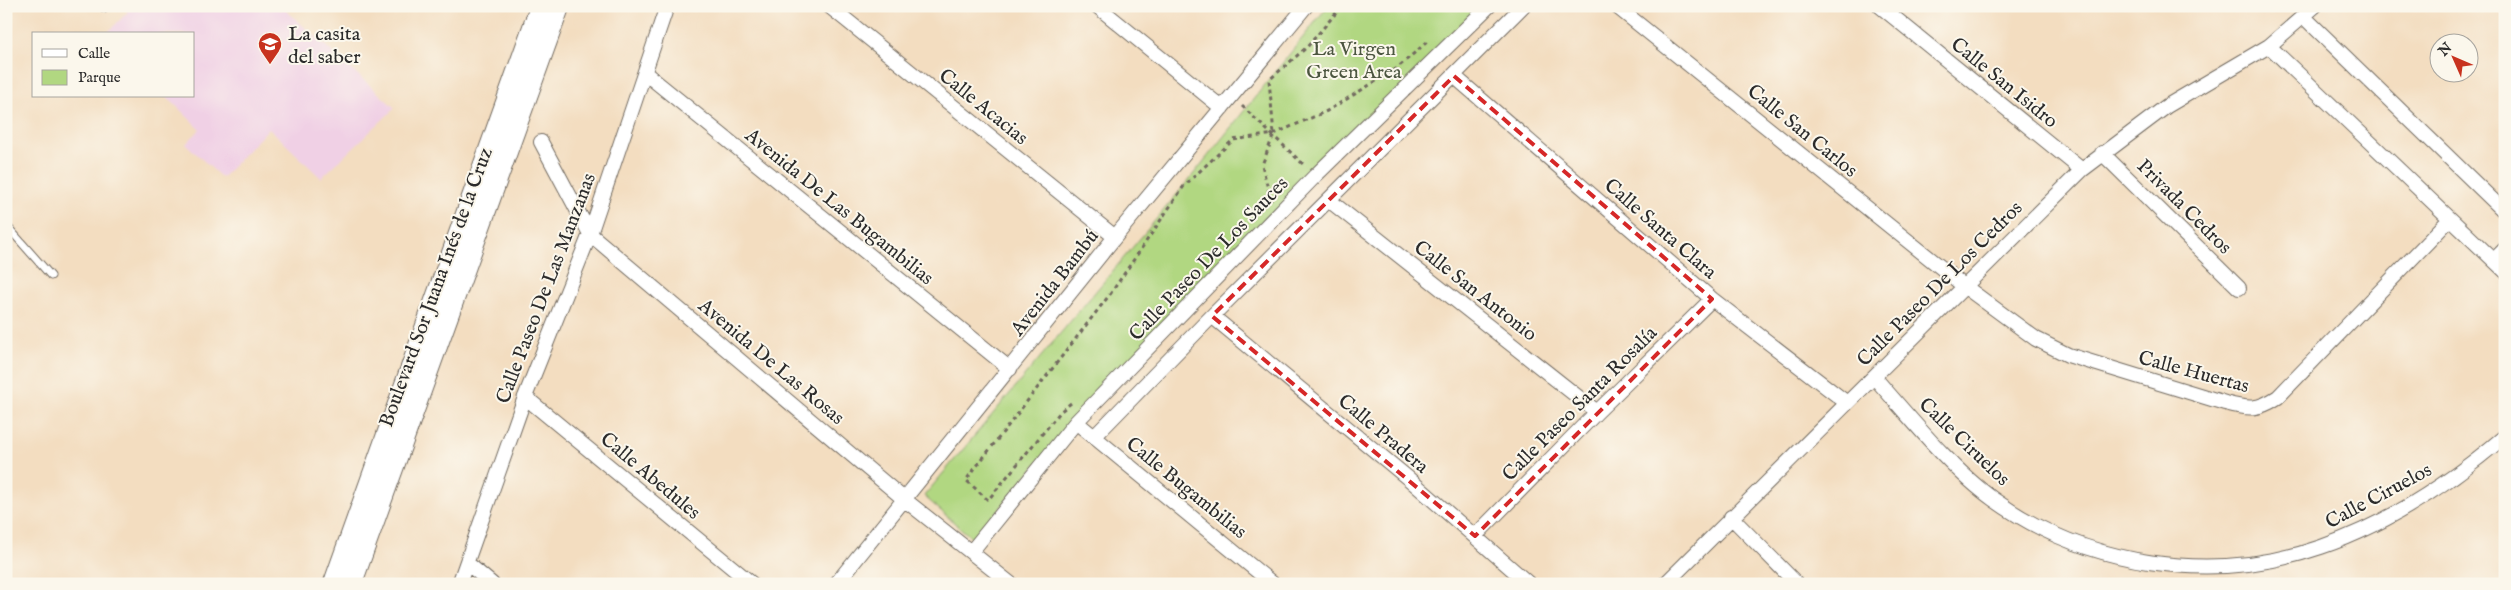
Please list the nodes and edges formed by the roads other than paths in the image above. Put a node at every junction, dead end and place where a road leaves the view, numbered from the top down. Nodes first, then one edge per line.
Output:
1 (540, 6) edge
2 (560, 6) edge
3 (667, 6) edge
4 (829, 6) edge
5 (1097, 6) edge
6 (1306, 6) edge
7 (1489, 6) edge
8 (1523, 6) edge
9 (1616, 6) edge
10 (1880, 6) edge
11 (2315, 6) edge
12 (2303, 16) junction
13 (2269, 46) junction
14 (645, 73) junction
15 (1454, 76) junction
16 (1222, 108) junction
17 (496, 129) junction
18 (514, 135) junction
19 (541, 142) dead end
20 (2102, 153) junction
21 (2082, 170) junction
22 (1330, 201) junction
23 (2505, 212) edge
24 (2450, 219) junction
25 (6, 225) edge
26 (590, 234) junction
27 (1115, 237) junction
28 (2505, 249) edge
29 (2494, 260) junction
30 (2505, 271) edge
31 (51, 276) dead end
32 (1964, 286) junction
33 (2239, 288) dead end
34 (1712, 298) junction
35 (1212, 316) junction
36 (1010, 369) junction
37 (1874, 377) junction
38 (525, 397) junction
39 (1847, 404) junction
40 (1597, 412) junction
41 (1076, 422) junction
42 (2505, 436) edge
43 (1094, 437) junction
44 (906, 500) junction
45 (1731, 517) junction
46 (1475, 536) junction
47 (971, 552) junction
48 (467, 563) junction
49 (333, 584) edge
50 (352, 584) edge
51 (459, 584) edge
52 (492, 584) edge
53 (752, 584) edge
54 (836, 584) edge
55 (1010, 584) edge
56 (1273, 584) edge
57 (1529, 584) edge
58 (1665, 584) edge
59 (1797, 584) edge

1 - 17 main road, Boulevard Sor Juana Inés de la Cruz
2 - 18 main road, Boulevard Sor Juana Inés de la Cruz
3 - 14 street, Calle Paseo De Las Manzanas
4 - 27 street, Calle Acacias
5 - 16 street
6 - 16 street, Avenida Bambú
7 - 41 street, Calle Paseo De Los Sauces
8 - 15 street
9 - 32 street, Calle San Carlos
10 - 21 street, Calle San Isidro
11 - 12 street, Calle Paseo De Los Cedros
12 - 13 street, Calle Paseo De Los Cedros
12 - 23 street
13 - 20 street, Calle Paseo De Los Cedros
13 - 24 street
14 - 26 street, Calle Paseo De Las Manzanas
14 - 36 street, Avenida De Las Bugambilias
15 - 22 street
15 - 34 street, Calle Santa Clara
16 - 27 street, Avenida Bambú
17 - 18 main road
17 - 49 main road, Boulevard Sor Juana Inés de la Cruz
18 - 50 main road, Boulevard Sor Juana Inés de la Cruz
19 - 26 street, Avenida De Las Rosas
20 - 21 street, Calle Paseo De Los Cedros
20 - 33 street, Privada Cedros
21 - 32 street, Calle Paseo De Los Cedros
22 - 35 street
22 - 40 street, Calle San Antonio
24 - 29 street
24 - 32 street, Calle Huertas
25 - 31 lane
26 - 38 street, Calle Paseo De Las Manzanas
26 - 44 street, Avenida De Las Rosas
27 - 36 street, Avenida Bambú
28 - 29 street
29 - 30 street
32 - 37 street, Calle Paseo De Los Cedros
34 - 39 street, Calle Santa Clara
34 - 40 street, Calle Paseo Santa Rosalía
35 - 43 street
35 - 46 street, Calle Pradera
36 - 44 street, Avenida Bambú
37 - 39 street, Calle Paseo De Los Cedros
37 - 42 street, Calle Ciruelos
38 - 48 street, Calle Paseo De Las Manzanas
38 - 53 street, Calle Abedules
39 - 45 street, Calle Paseo De Los Cedros
40 - 46 street, Calle Paseo Santa Rosalía
41 - 43 street, Calle Bugambilias
41 - 47 street, Calle Paseo De Los Sauces
43 - 56 street, Calle Bugambilias
44 - 47 street, Avenida De Las Rosas
44 - 54 street, Avenida Bambú
45 - 58 street, Calle Paseo De Los Cedros
45 - 59 street
46 - 57 street, Calle Pradera
47 - 55 street, Avenida De Las Rosas
48 - 51 street, Calle Paseo De Las Manzanas
48 - 52 street

